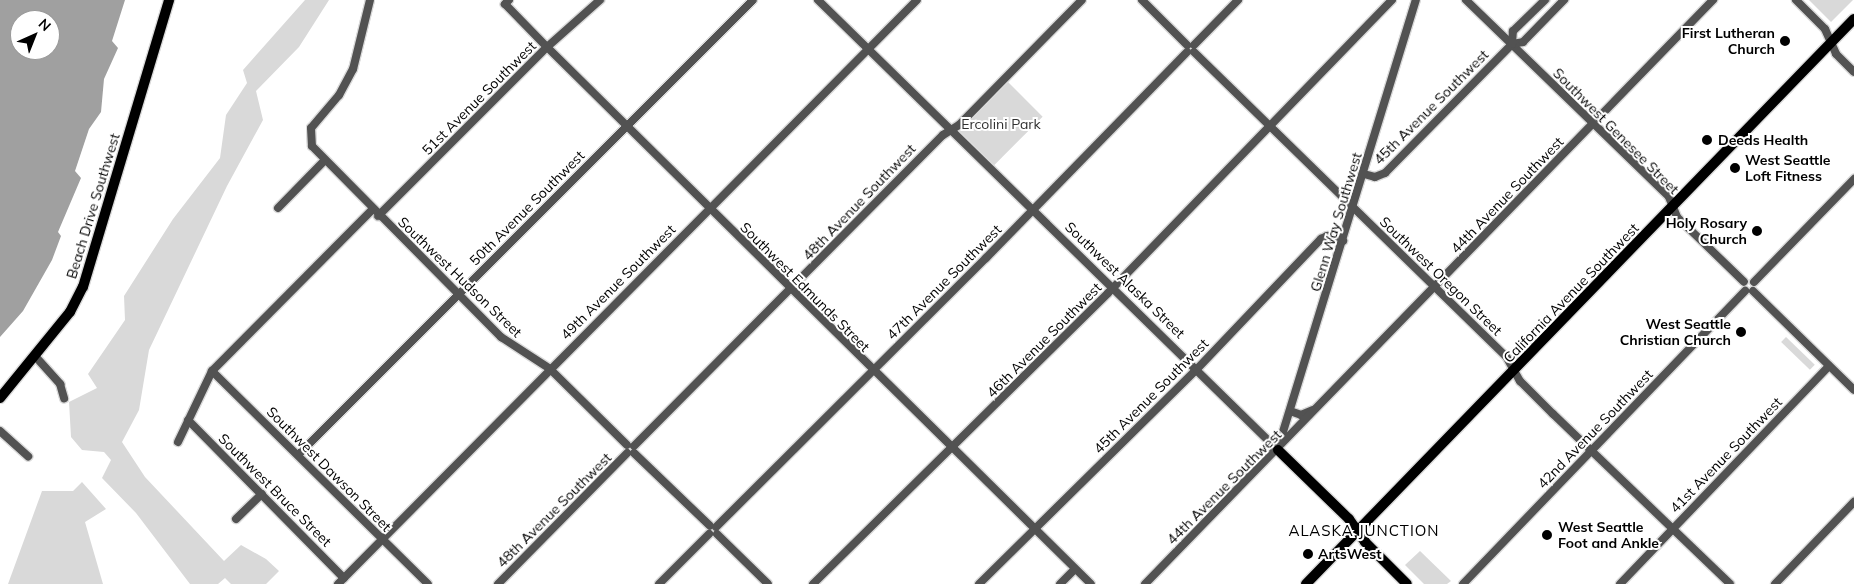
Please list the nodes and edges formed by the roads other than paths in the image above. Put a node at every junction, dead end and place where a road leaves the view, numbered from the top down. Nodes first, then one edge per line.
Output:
1 (169, 0) edge
2 (370, 0) edge
3 (600, 0) edge
4 (753, 0) edge
5 (818, 0) edge
6 (918, 0) edge
7 (1082, 0) edge
8 (1142, 0) edge
9 (1238, 0) edge
10 (1392, 0) edge
11 (1416, 0) edge
12 (1466, 0) edge
13 (1544, 0) edge
14 (1564, 0) edge
15 (1713, 0) edge
16 (1796, 0) edge
17 (508, 2) edge
18 (1854, 18) edge
19 (1831, 42) junction
20 (1512, 44) junction
21 (547, 48) junction
22 (1190, 48) junction
23 (869, 49) junction
24 (1854, 72) edge
25 (1593, 124) junction
26 (626, 126) junction
27 (1270, 127) junction
28 (951, 130) junction
29 (324, 161) junction
30 (1364, 174) junction
31 (1854, 179) edge
32 (1673, 206) junction
33 (278, 208) dead end
34 (1354, 208) junction
35 (709, 209) junction
36 (372, 210) junction
37 (1033, 210) junction
38 (378, 216) junction
39 (1343, 241) junction
40 (1744, 282) junction
41 (1754, 282) junction
42 (1435, 287) junction
43 (1114, 288) junction
44 (790, 290) junction
45 (1749, 292) junction
46 (457, 294) junction
47 (35, 356) junction
48 (1829, 366) junction
49 (550, 369) junction
50 (1197, 369) junction
51 (212, 371) junction
52 (872, 371) junction
53 (1514, 372) junction
54 (1854, 390) edge
55 (0, 398) edge
56 (64, 398) dead end
57 (1319, 407) junction
58 (1290, 411) junction
59 (188, 420) junction
60 (0, 431) edge
61 (178, 442) dead end
62 (631, 449) junction
63 (952, 449) junction
64 (1278, 450) junction
65 (1592, 451) junction
66 (298, 455) junction
67 (28, 456) dead end
68 (262, 494) junction
69 (1854, 502) edge
70 (236, 519) dead end
71 (1672, 528) junction
72 (713, 530) junction
73 (1034, 530) junction
74 (1358, 533) junction
75 (382, 539) junction
76 (1075, 569) junction
77 (341, 581) edge
78 (428, 584) edge
79 (498, 584) edge
80 (659, 584) edge
81 (768, 584) edge
82 (813, 584) edge
83 (979, 584) edge
84 (1060, 584) edge
85 (1091, 584) edge
86 (1145, 584) edge
87 (1306, 584) edge
88 (1407, 584) edge
89 (1463, 584) edge
90 (1620, 584) edge
91 (1730, 584) edge
92 (1775, 584) edge

1 - 47 main road, Beach Drive Southwest
2 - 29 street, Southwest Hudson Street
3 - 21 street, 51st Avenue Southwest
4 - 26 street, 50th Avenue Southwest
5 - 23 street, Southwest Alaska Street
6 - 23 street, 49th Avenue Southwest
7 - 28 street, 48th Avenue Southwest
8 - 22 street, Southwest Oregon Street
9 - 22 street, 47th Avenue Southwest
10 - 27 street, 46th Avenue Southwest
11 - 30 street, Glenn Way Southwest
12 - 20 street, Southwest Genesee Street
13 - 20 street, 45th Avenue Southwest
14 - 20 street, 45th Avenue Southwest
15 - 25 street, 44th Avenue Southwest
16 - 19 street
17 - 21 street, Southwest Edmunds Street
18 - 19 main road, California Avenue Southwest
19 - 24 street
19 - 32 main road, California Avenue Southwest
20 - 25 street, Southwest Genesee Street
20 - 30 street, 45th Avenue Southwest
21 - 26 street, Southwest Edmunds Street
21 - 38 street, 51st Avenue Southwest
22 - 27 street, Southwest Oregon Street
22 - 37 street, 47th Avenue Southwest
23 - 28 street, Southwest Alaska Street
23 - 35 street, 49th Avenue Southwest
25 - 32 street, Southwest Genesee Street
25 - 42 street, 44th Avenue Southwest
26 - 35 street, Southwest Edmunds Street
26 - 46 street, 50th Avenue Southwest
27 - 34 street, Southwest Oregon Street
27 - 43 street, 46th Avenue Southwest
28 - 37 street, Southwest Alaska Street
28 - 44 street, 48th Avenue Southwest
29 - 33 street
29 - 36 street, Southwest Hudson Street
30 - 34 street, Glenn Way Southwest
31 - 41 street
32 - 40 street, Southwest Genesee Street
32 - 53 main road, California Avenue Southwest
34 - 39 street, Glenn Way Southwest
34 - 42 street, Southwest Oregon Street
35 - 44 street, Southwest Edmunds Street
35 - 49 street, 49th Avenue Southwest
36 - 38 street, Southwest Hudson Street
36 - 51 street
37 - 43 street, Southwest Alaska Street
37 - 52 street, 47th Avenue Southwest
38 - 46 street, Southwest Hudson Street
39 - 50 street, 45th Avenue Southwest
39 - 58 street, Glenn Way Southwest
40 - 41 street
40 - 45 street
41 - 45 street
42 - 53 street, Southwest Oregon Street
42 - 57 street, 44th Avenue Southwest
43 - 50 street, Southwest Alaska Street
43 - 63 street, 46th Avenue Southwest
44 - 52 street, Southwest Edmunds Street
44 - 62 street, 48th Avenue Southwest
45 - 48 street
45 - 65 street, 42nd Avenue Southwest
46 - 49 street, Southwest Hudson Street
46 - 66 street, 50th Avenue Southwest
47 - 55 main road, Beach Drive Southwest
47 - 56 street
48 - 54 street
48 - 71 street, 41st Avenue Southwest
49 - 62 street, Southwest Hudson Street
49 - 75 street, 49th Avenue Southwest
50 - 64 street, Southwest Alaska Street
50 - 73 street, 45th Avenue Southwest
51 - 59 street
51 - 66 street, Southwest Dawson Street
52 - 63 street, Southwest Edmunds Street
52 - 72 street, 47th Avenue Southwest
53 - 65 street, Southwest Oregon Street
53 - 74 main road, California Avenue Southwest
57 - 58 street
57 - 64 street, 44th Avenue Southwest
58 - 64 street, Glenn Way Southwest
59 - 61 street
59 - 68 street, Southwest Bruce Street
60 - 67 street
62 - 72 street, Southwest Hudson Street
62 - 79 street, 48th Avenue Southwest
63 - 73 street, Southwest Edmunds Street
63 - 82 street, 46th Avenue Southwest
64 - 74 main road, Southwest Alaska Street
64 - 86 street, 44th Avenue Southwest
65 - 71 street, Southwest Oregon Street
65 - 89 street, 42nd Avenue Southwest
66 - 75 street, Southwest Dawson Street
68 - 70 street
68 - 77 street, Southwest Bruce Street
69 - 92 street
71 - 90 street, 41st Avenue Southwest
71 - 91 street, Southwest Oregon Street
72 - 80 street, 47th Avenue Southwest
72 - 81 street, Southwest Hudson Street
73 - 76 street, Southwest Edmunds Street
73 - 83 street, 45th Avenue Southwest
74 - 87 main road, California Avenue Southwest
74 - 88 main road, Southwest Alaska Street
75 - 77 street, 49th Avenue Southwest
75 - 78 street, Southwest Dawson Street
76 - 84 street
76 - 85 street, Southwest Edmunds Street

